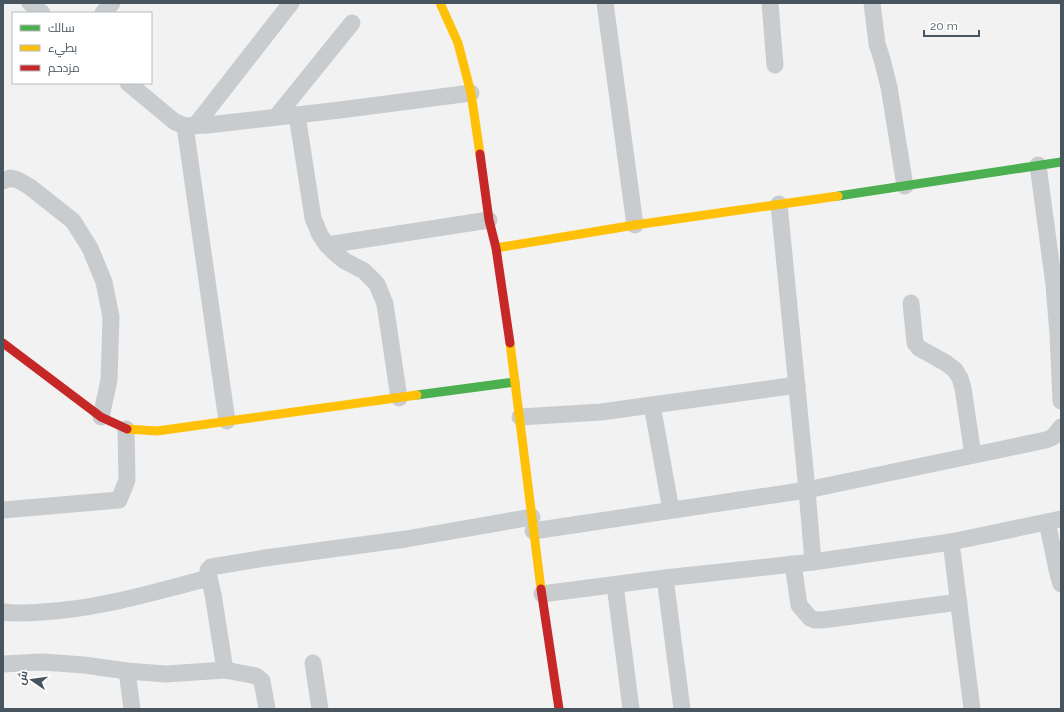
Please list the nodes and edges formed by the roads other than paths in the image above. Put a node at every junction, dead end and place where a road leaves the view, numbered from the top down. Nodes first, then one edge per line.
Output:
1 (30, 3) edge
2 (112, 3) edge
3 (291, 3) edge
4 (440, 3) edge
5 (605, 3) edge
6 (770, 3) edge
7 (872, 3) edge
8 (41, 12) edge
9 (105, 12) edge
10 (352, 23) dead end
11 (775, 66) dead end
12 (129, 84) edge
13 (471, 93) junction
14 (297, 115) junction
15 (276, 117) junction
16 (190, 126) junction
17 (1061, 162) edge
18 (1038, 165) junction
19 (3, 181) edge
20 (905, 186) junction
21 (778, 204) junction
22 (490, 220) junction
23 (635, 225) junction
24 (327, 245) junction
25 (496, 248) junction
26 (910, 303) dead end
27 (3, 343) edge
28 (514, 382) junction
29 (797, 385) junction
30 (399, 398) junction
31 (1061, 401) edge
32 (652, 405) junction
33 (101, 417) junction
34 (520, 417) junction
35 (227, 421) junction
36 (1061, 427) edge
37 (126, 429) junction
38 (973, 455) junction
39 (807, 490) junction
40 (3, 510) edge
41 (671, 510) junction
42 (1054, 520) edge
43 (532, 524) junction
44 (951, 542) junction
45 (813, 562) junction
46 (793, 564) junction
47 (209, 578) junction
48 (665, 578) junction
49 (615, 584) junction
50 (1061, 584) edge
51 (542, 594) junction
52 (959, 602) junction
53 (3, 612) edge
54 (313, 663) dead end
55 (3, 664) edge
56 (225, 670) junction
57 (127, 671) junction
58 (132, 709) edge
59 (267, 709) edge
60 (320, 709) edge
61 (558, 709) edge
62 (631, 709) edge
63 (682, 709) edge
64 (972, 709) edge

1 - 8 street
2 - 9 street
3 - 16 street
4 - 13 street
5 - 23 street
6 - 11 street
7 - 20 street
10 - 15 street
12 - 16 street
13 - 14 street
13 - 22 street
14 - 15 street
14 - 24 street
15 - 16 street
16 - 35 street
17 - 18 street
18 - 20 street
18 - 31 street
19 - 33 street
20 - 21 street
21 - 23 street
21 - 29 street
22 - 24 street
22 - 25 street
23 - 25 street
24 - 30 street
25 - 28 street
26 - 38 street
27 - 33 street
28 - 30 street
28 - 34 street
29 - 32 street
29 - 39 street
30 - 35 street
32 - 34 street
32 - 41 street
33 - 37 street
34 - 43 street
35 - 37 street
36 - 38 street
37 - 40 street
38 - 39 street
39 - 41 street
39 - 45 street
41 - 43 street
42 - 44 street
42 - 50 street
43 - 47 street
43 - 51 street
44 - 45 street
44 - 52 street
45 - 46 street
46 - 48 street
46 - 52 street
47 - 53 street
47 - 56 street
48 - 49 street
48 - 63 street
49 - 51 street
49 - 62 street
51 - 61 street
52 - 64 street
54 - 60 street
55 - 57 street
56 - 57 street
56 - 59 street
57 - 58 street

